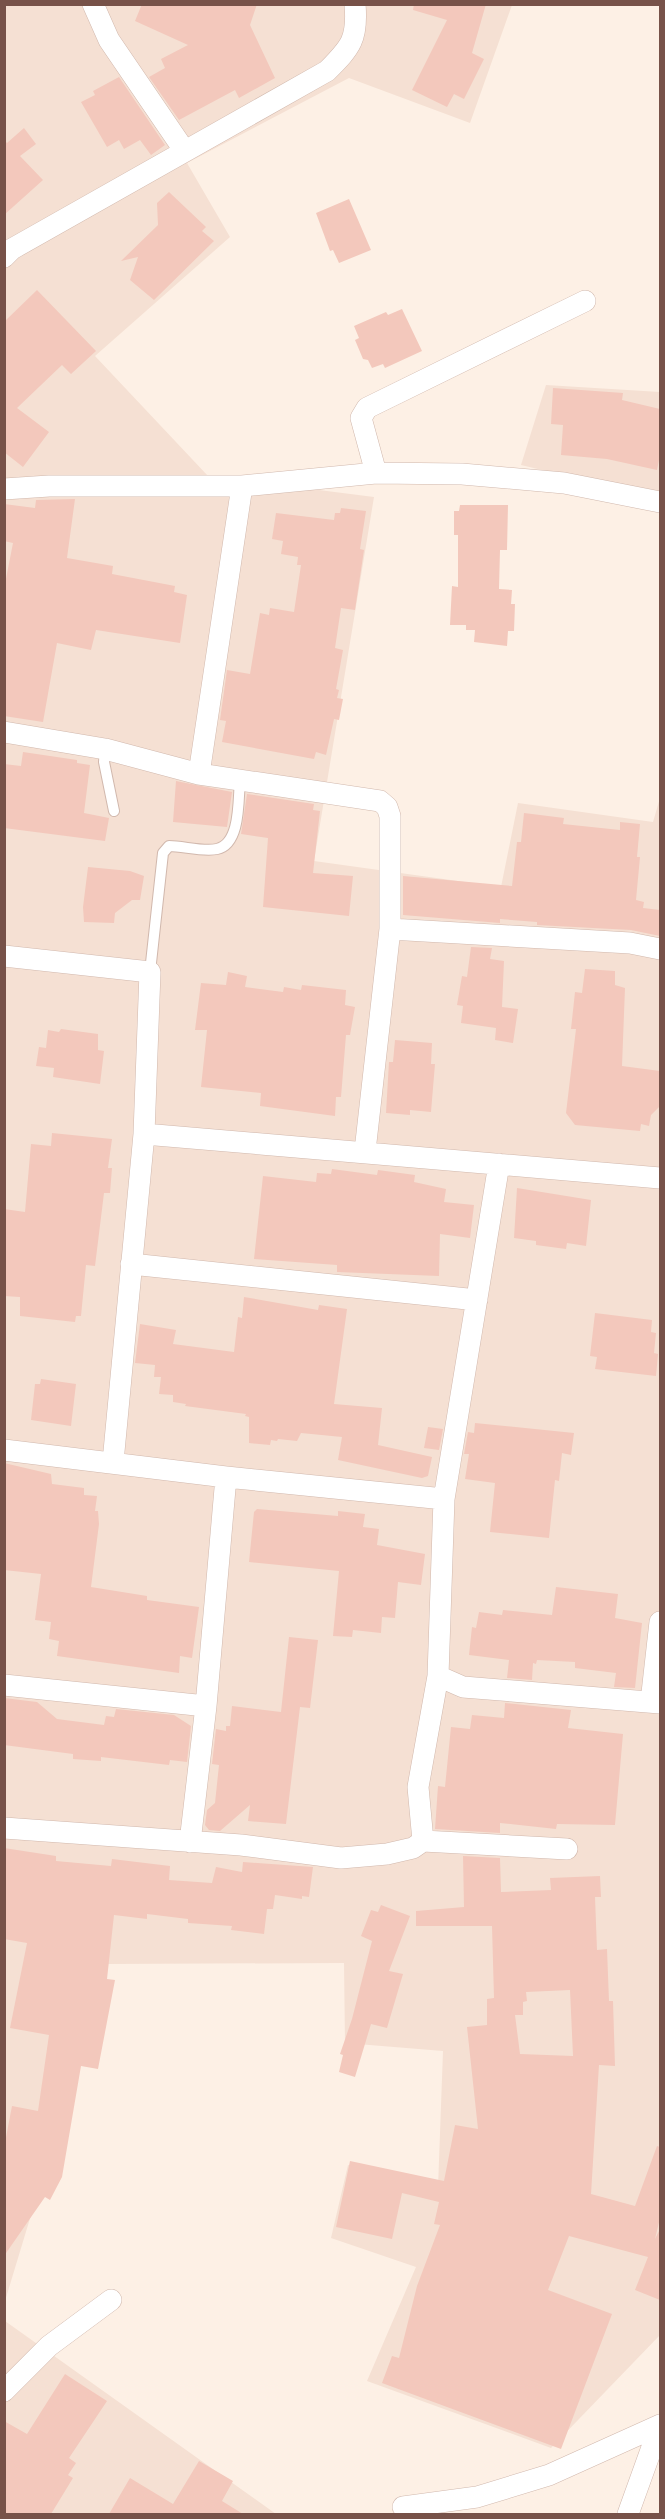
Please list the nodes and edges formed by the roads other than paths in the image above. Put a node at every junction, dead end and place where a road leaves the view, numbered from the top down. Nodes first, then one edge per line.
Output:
1 (93, 4) edge
2 (355, 4) edge
3 (184, 150) junction
4 (7, 249) edge
5 (585, 302) dead end
6 (376, 473) junction
7 (242, 486) junction
8 (4, 489) edge
9 (660, 502) edge
10 (4, 732) edge
11 (105, 749) junction
12 (199, 774) junction
13 (240, 780) junction
14 (114, 811) dead end
15 (390, 929) junction
16 (660, 949) edge
17 (4, 956) edge
18 (150, 972) junction
19 (144, 1134) junction
20 (365, 1151) junction
21 (499, 1164) junction
22 (660, 1178) edge
23 (131, 1264) junction
24 (477, 1300) junction
25 (4, 1450) edge
26 (113, 1462) junction
27 (226, 1477) junction
28 (444, 1499) junction
29 (660, 1622) edge
30 (438, 1676) junction
31 (4, 1685) edge
32 (656, 1703) edge
33 (206, 1706) junction
34 (4, 1828) edge
35 (423, 1841) junction
36 (190, 1842) junction
37 (567, 1849) dead end
38 (111, 2300) dead end
39 (4, 2391) edge
40 (660, 2425) edge
41 (403, 2507) dead end
42 (628, 2514) edge

1 - 3 street
2 - 3 street
3 - 4 street
5 - 6 street
6 - 7 street
6 - 9 street
7 - 8 street
7 - 12 street
10 - 11 street
11 - 12 street
11 - 14 lane
12 - 13 street
13 - 15 street
13 - 18 lane
15 - 16 street
15 - 20 street
17 - 18 street
18 - 19 street
19 - 20 street
19 - 23 street
20 - 21 street
21 - 22 street
21 - 24 street
23 - 24 street
23 - 26 street
24 - 28 street
25 - 26 street
26 - 27 street
27 - 28 street
27 - 33 street
28 - 30 street
29 - 32 street
30 - 32 street
30 - 35 street
31 - 33 street
33 - 36 street
34 - 36 street
35 - 36 street
35 - 37 street
38 - 39 street
40 - 41 street
40 - 42 street

